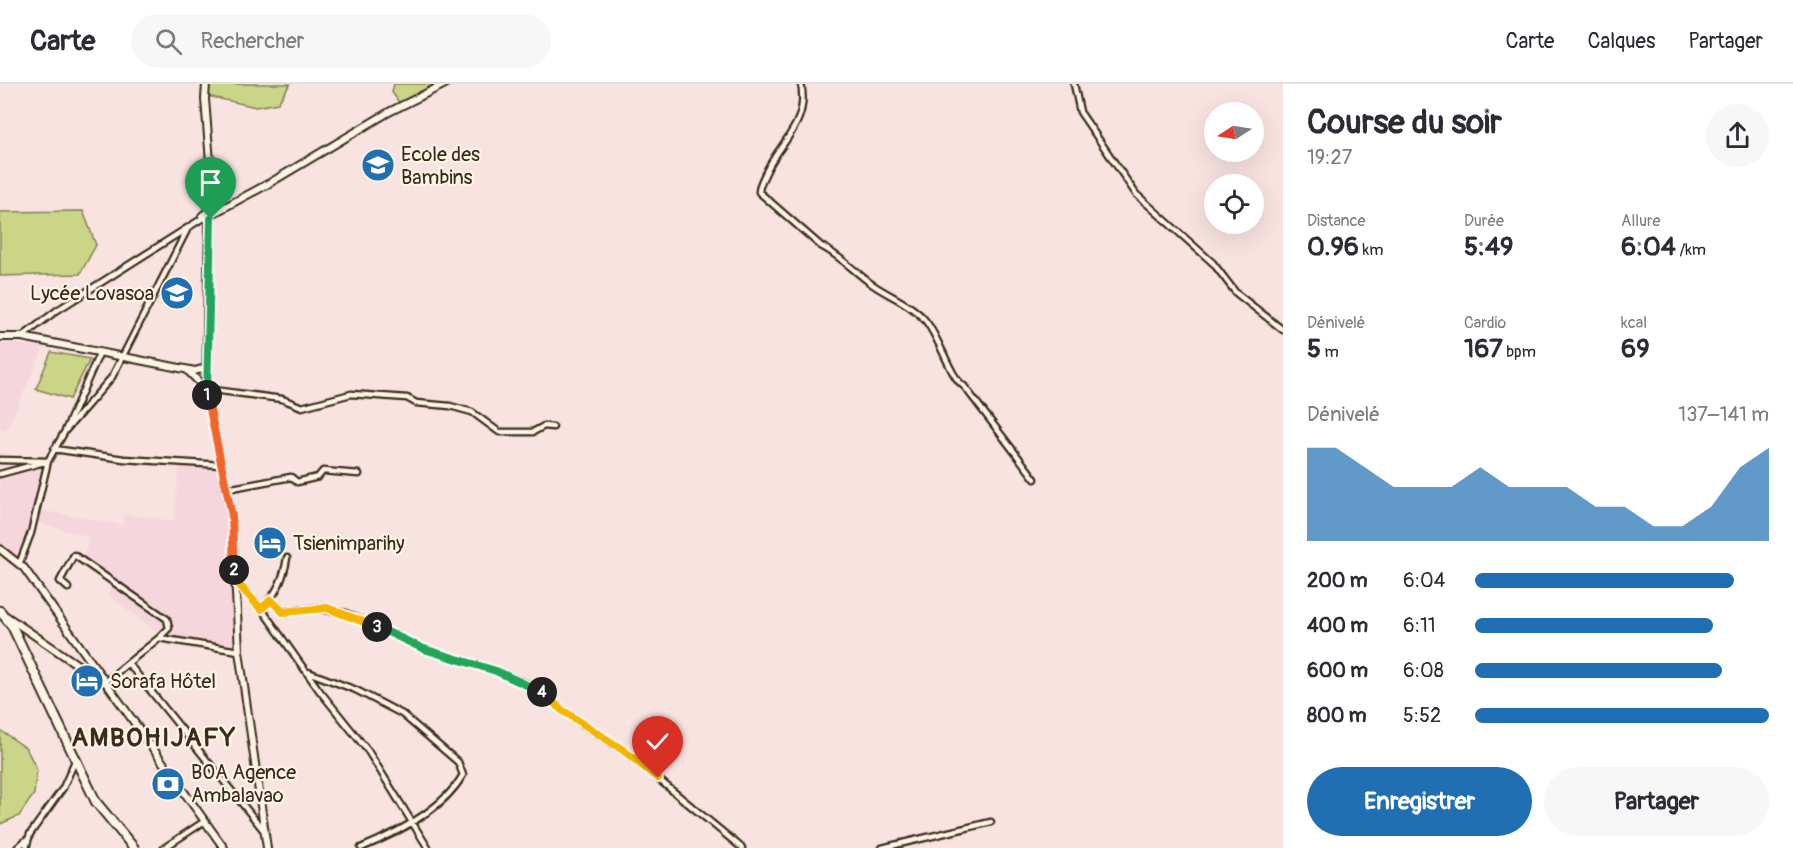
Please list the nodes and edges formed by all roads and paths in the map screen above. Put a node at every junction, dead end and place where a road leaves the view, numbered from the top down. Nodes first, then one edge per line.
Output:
1 (206, 84) edge
2 (445, 84) edge
3 (801, 84) edge
4 (1074, 84) edge
5 (208, 216) junction
6 (188, 228) junction
7 (1283, 330) edge
8 (0, 337) edge
9 (22, 337) junction
10 (99, 354) junction
11 (123, 356) junction
12 (185, 368) junction
13 (205, 368) junction
14 (206, 389) junction
15 (553, 427) dead end
16 (65, 430) junction
17 (54, 449) junction
18 (0, 460) edge
19 (48, 461) junction
20 (222, 465) junction
21 (0, 474) edge
22 (359, 474) dead end
23 (1035, 479) dead end
24 (227, 489) junction
25 (0, 549) edge
26 (287, 558) dead end
27 (20, 562) junction
28 (234, 579) junction
29 (68, 588) dead end
30 (271, 600) junction
31 (261, 609) junction
32 (2, 613) edge
33 (33, 634) junction
34 (159, 638) junction
35 (18, 640) junction
36 (239, 651) junction
37 (128, 663) junction
38 (306, 671) junction
39 (104, 683) junction
40 (75, 761) junction
41 (205, 821) junction
42 (414, 822) junction
43 (991, 822) dead end
44 (265, 832) junction
45 (27, 840) junction
46 (17, 848) edge
47 (26, 848) edge
48 (134, 848) edge
49 (164, 848) edge
50 (224, 848) edge
51 (267, 848) edge
52 (362, 848) edge
53 (428, 848) edge
54 (742, 848) edge
55 (882, 848) edge

1 - 5 street
2 - 5 street
3 - 23 street
4 - 7 street
5 - 6 street
5 - 13 street
6 - 9 street
6 - 11 street
8 - 9 street
9 - 10 street
10 - 11 street
10 - 16 street
11 - 12 street
11 - 16 street
12 - 13 street
12 - 14 street
13 - 14 street
14 - 15 street
14 - 20 street
16 - 17 street
17 - 19 street
17 - 20 street
18 - 19 street
19 - 21 street
19 - 27 street
20 - 24 street
22 - 24 street
24 - 28 street
25 - 27 street
26 - 30 street
27 - 39 street
28 - 31 street
28 - 36 street
29 - 34 street
30 - 31 street
30 - 54 street
31 - 38 street
32 - 33 street
32 - 35 main road
33 - 35 street
33 - 39 street
34 - 36 street
34 - 37 street
35 - 40 main road
36 - 44 street
37 - 39 street
37 - 44 street
38 - 42 street
38 - 42 street
39 - 41 street
40 - 45 street
40 - 48 main road
41 - 49 street
41 - 50 street
42 - 52 street
42 - 53 street
43 - 55 street
44 - 51 street
45 - 46 street
45 - 47 street

